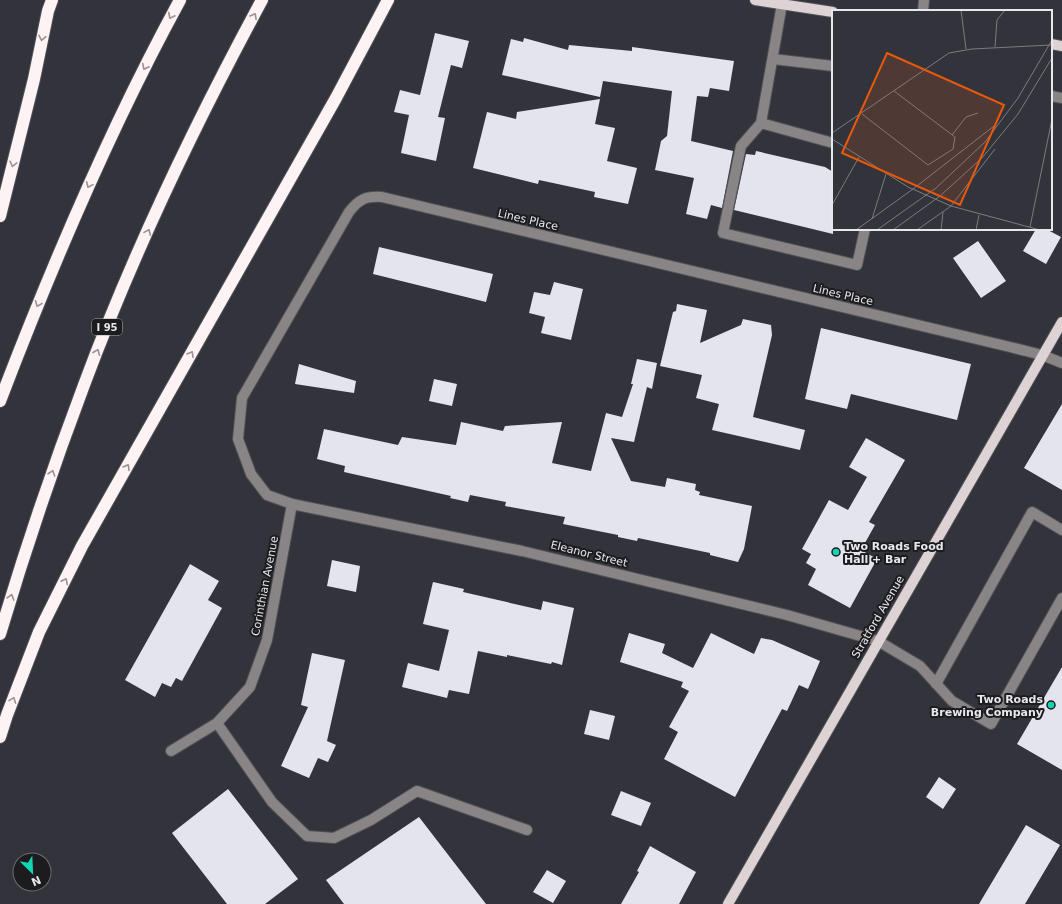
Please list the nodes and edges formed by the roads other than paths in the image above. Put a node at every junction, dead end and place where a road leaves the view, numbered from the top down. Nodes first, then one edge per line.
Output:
1 (52, 0) edge
2 (180, 0) edge
3 (262, 0) edge
4 (388, 0) edge
5 (755, 0) edge
6 (924, 0) edge
7 (782, 4) junction
8 (923, 10) edge
9 (832, 12) edge
10 (1052, 44) edge
11 (1062, 46) edge
12 (773, 59) junction
13 (832, 66) edge
14 (1052, 96) edge
15 (1062, 98) edge
16 (761, 124) junction
17 (832, 143) edge
18 (0, 216) edge
19 (865, 230) edge
20 (1062, 322) edge
21 (1042, 356) junction
22 (1062, 363) edge
23 (0, 401) edge
24 (292, 504) junction
25 (1062, 530) edge
26 (1062, 598) edge
27 (0, 634) edge
28 (878, 641) junction
29 (936, 684) junction
30 (216, 723) junction
31 (0, 737) edge
32 (171, 751) dead end
33 (527, 830) dead end
34 (728, 904) edge

1 -> 18 highway
2 -> 23 highway
27 -> 3 highway, I 95
31 -> 4 highway
5 - 7 main road
6 - 8 street
7 - 9 main road
7 - 12 street
10 - 11 main road
12 - 13 street
12 - 16 street
14 - 15 street
16 - 17 street
16 - 19 street
20 - 21 main road, Stratford Avenue
21 - 22 street, Lines Place
21 - 24 street, Lines Place
21 - 28 main road, Stratford Avenue
24 - 28 street, Eleanor Street
24 - 30 street, Corinthian Avenue
25 - 29 street
26 - 29 street, Eleanor Street
28 - 29 street, Eleanor Street
28 - 34 main road, Stratford Avenue
30 - 32 street, Corinthian Avenue
30 - 33 street

